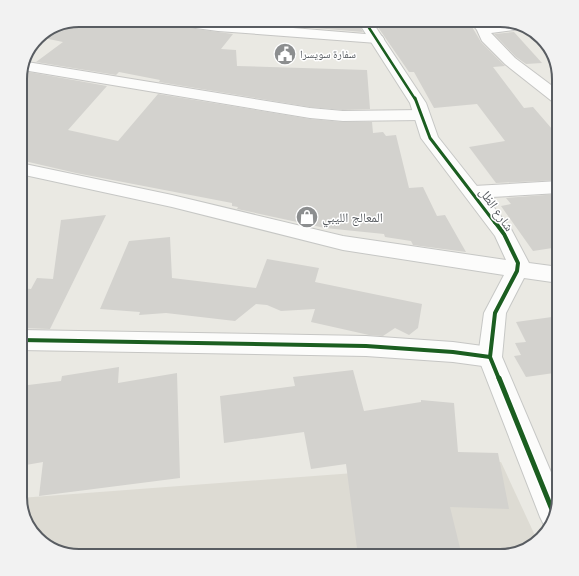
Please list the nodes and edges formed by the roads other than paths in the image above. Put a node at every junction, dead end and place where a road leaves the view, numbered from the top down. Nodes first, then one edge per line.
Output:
1 (218, 27) edge
2 (369, 27) edge
3 (481, 27) edge
4 (377, 39) junction
5 (29, 67) edge
6 (552, 94) edge
7 (421, 115) junction
8 (27, 170) edge
9 (552, 187) edge
10 (474, 192) junction
11 (517, 271) junction
12 (552, 274) edge
13 (27, 340) edge
14 (490, 357) junction
15 (551, 506) edge

1 - 4 street
2 - 4 street, شارع الظل
3 - 6 street
4 - 7 street, شارع الظل
5 - 7 street
7 - 10 street, شارع الظل
8 - 11 street
9 - 10 street
10 - 11 street, شارع الظل
11 - 12 street
11 - 14 street
13 - 14 street
14 - 15 street

